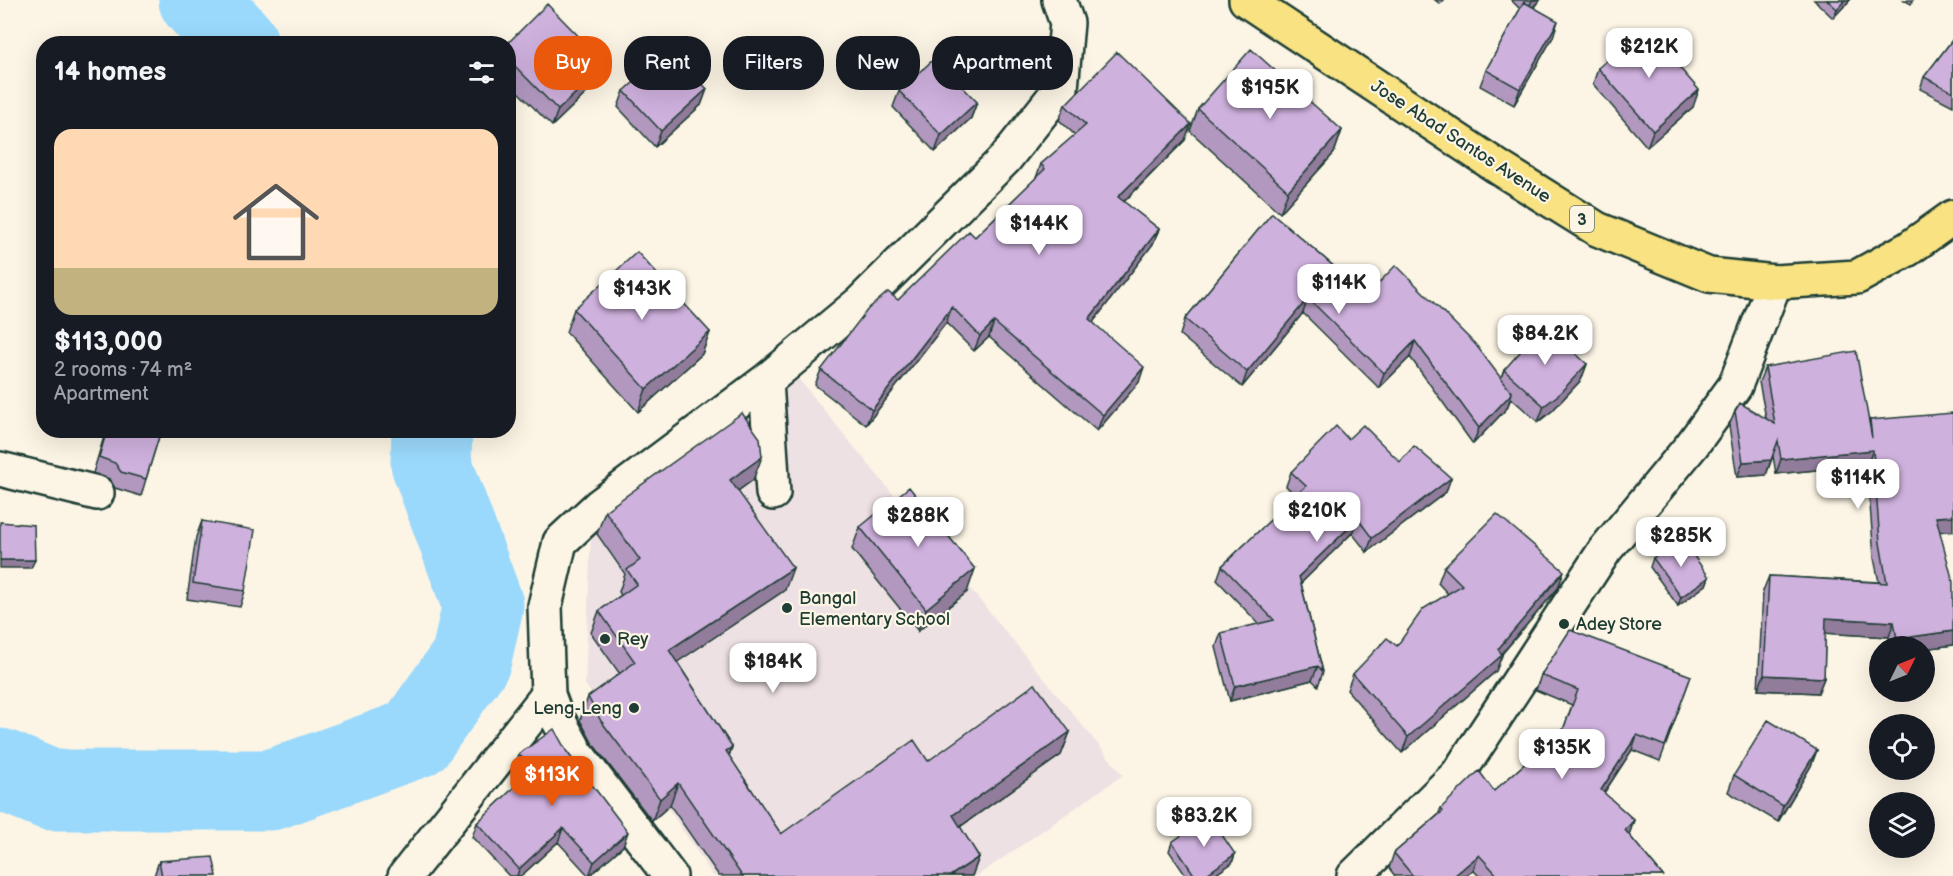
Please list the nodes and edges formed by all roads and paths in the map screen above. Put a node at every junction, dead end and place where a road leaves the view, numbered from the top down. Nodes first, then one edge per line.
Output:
1 (1059, 0) edge
2 (1246, 0) edge
3 (1953, 217) edge
4 (1775, 282) junction
5 (766, 381) junction
6 (0, 469) edge
7 (97, 493) dead end
8 (773, 493) dead end
9 (548, 695) junction
10 (405, 876) edge
11 (670, 876) edge
12 (1354, 876) edge

1 - 5 street
2 - 4 highway, Jose Abad Santos Avenue / 3
3 - 4 highway, Jose Abad Santos Avenue / 3
4 - 12 street
5 - 8 street
5 - 9 street
6 - 7 street
9 - 10 street
9 - 11 street

